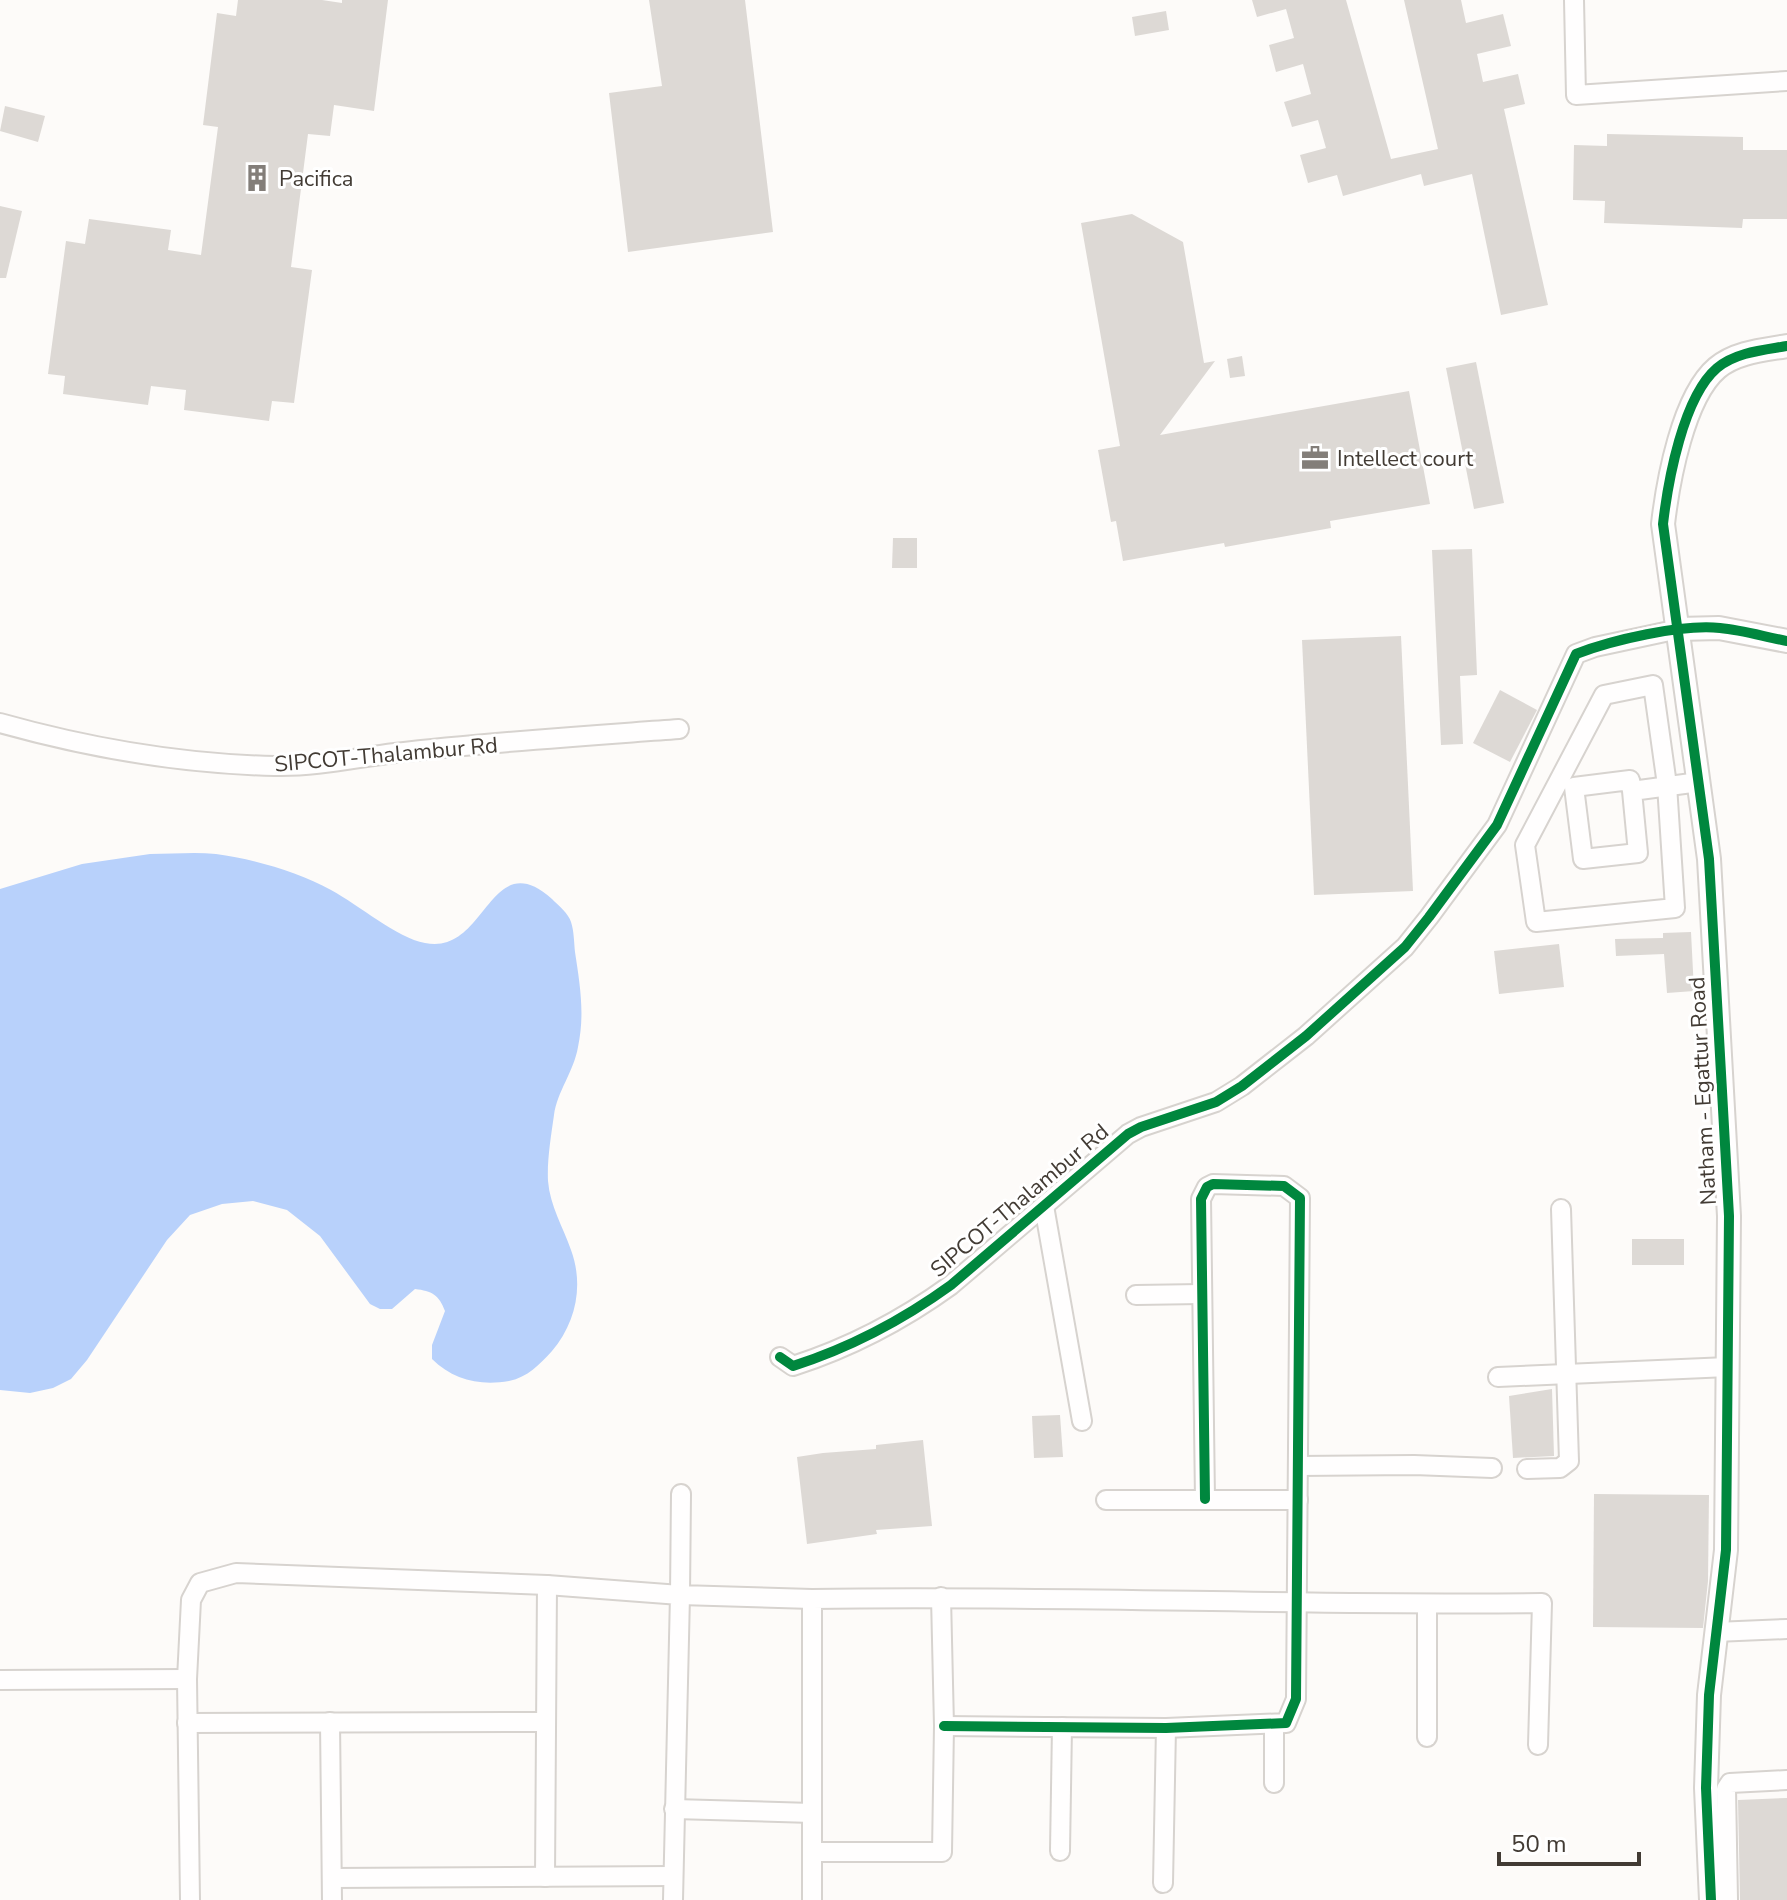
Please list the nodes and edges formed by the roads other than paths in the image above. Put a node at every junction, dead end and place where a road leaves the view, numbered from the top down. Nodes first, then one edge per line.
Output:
1 (1574, 0) edge
2 (1787, 81) edge
3 (1787, 346) edge
4 (1679, 629) junction
5 (1787, 641) edge
6 (0, 723) edge
7 (679, 729) dead end
8 (1699, 782) junction
9 (1667, 785) junction
10 (1632, 791) junction
11 (1044, 1206) junction
12 (1561, 1209) dead end
13 (1201, 1294) junction
14 (1136, 1295) dead end
15 (780, 1357) dead end
16 (1728, 1367) junction
17 (1566, 1375) junction
18 (1498, 1377) dead end
19 (1082, 1421) dead end
20 (1298, 1466) junction
21 (1492, 1468) dead end
22 (1527, 1469) dead end
23 (681, 1494) dead end
24 (1205, 1499) junction
25 (1106, 1500) dead end
26 (1298, 1500) junction
27 (547, 1585) junction
28 (680, 1595) junction
29 (941, 1597) junction
30 (812, 1599) junction
31 (1298, 1601) junction
32 (1427, 1605) junction
33 (1787, 1629) edge
34 (1715, 1632) junction
35 (187, 1679) junction
36 (0, 1680) edge
37 (330, 1722) junction
38 (546, 1722) junction
39 (187, 1723) junction
40 (1274, 1724) junction
41 (944, 1726) junction
42 (1062, 1727) junction
43 (1166, 1728) junction
44 (1427, 1737) dead end
45 (1538, 1745) dead end
46 (1787, 1780) edge
47 (1274, 1783) dead end
48 (1716, 1789) junction
49 (674, 1809) junction
50 (812, 1813) junction
51 (1060, 1851) dead end
52 (812, 1852) junction
53 (672, 1876) junction
54 (545, 1877) junction
55 (332, 1878) junction
56 (1163, 1883) dead end
57 (190, 1900) edge
58 (332, 1900) edge
59 (673, 1900) edge
60 (812, 1900) edge
61 (1711, 1900) edge
62 (1728, 1900) edge

1 - 2 street
3 - 4 street, Natham - Egattur Road
4 - 5 street, SIPCOT-Thalambur Rd
4 - 8 street, Natham - Egattur Road
4 - 11 street, SIPCOT-Thalambur Rd
6 - 7 street, SIPCOT-Thalambur Rd
8 - 9 street
8 - 16 street, Natham - Egattur Road
9 - 9 street
9 - 10 street
10 - 10 street
11 - 15 street, SIPCOT-Thalambur Rd
11 - 19 street
12 - 17 street
13 - 14 street
13 - 20 street
13 - 24 street
16 - 17 street
16 - 34 street, Natham - Egattur Road
17 - 18 street
17 - 22 street
20 - 21 street
20 - 26 street
23 - 28 street
24 - 25 street
24 - 26 street
26 - 31 street
27 - 28 street
27 - 35 street
27 - 38 street
28 - 30 street
28 - 49 street
29 - 30 street
29 - 31 street
29 - 41 street
30 - 50 street
31 - 32 street
31 - 40 street
32 - 44 street
32 - 45 street
33 - 34 street
34 - 48 street, Natham - Egattur Road
35 - 36 street
35 - 39 street
37 - 38 street
37 - 39 street
37 - 55 street
38 - 54 street
39 - 57 street
40 - 43 street
40 - 47 street
41 - 42 street
41 - 52 street
42 - 43 street
42 - 51 street
43 - 56 street
46 - 48 street
48 - 61 street, Natham - Egattur Road
48 - 62 street
49 - 50 street
49 - 53 street
50 - 52 street
52 - 60 street
53 - 54 street
53 - 59 street
54 - 55 street
55 - 58 street

